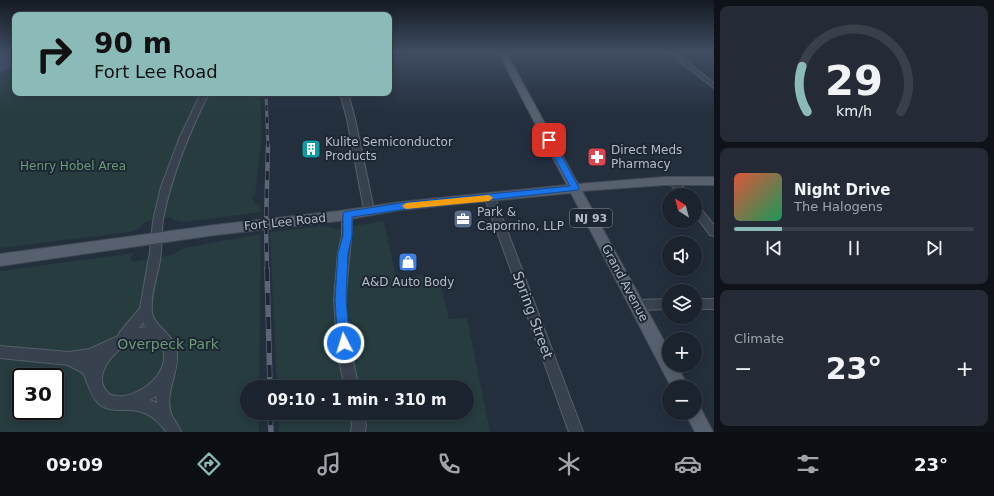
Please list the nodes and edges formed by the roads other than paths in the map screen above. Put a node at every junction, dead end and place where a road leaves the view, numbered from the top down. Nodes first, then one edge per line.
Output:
1 (513, 72) edge
2 (696, 72) edge
3 (714, 86) edge
4 (203, 96) edge
5 (345, 96) edge
6 (673, 181) junction
7 (714, 181) edge
8 (575, 188) junction
9 (678, 188) edge
10 (490, 198) junction
11 (369, 210) junction
12 (347, 215) junction
13 (702, 217) edge
14 (714, 232) edge
15 (157, 239) junction
16 (0, 260) edge
17 (662, 304) edge
18 (702, 304) edge
19 (714, 304) edge
20 (637, 305) junction
21 (146, 310) junction
22 (161, 336) junction
23 (117, 343) junction
24 (0, 352) edge
25 (69, 359) junction
26 (168, 370) junction
27 (350, 380) edge
28 (676, 380) edge
29 (95, 382) junction
30 (127, 403) junction
31 (165, 416) junction
32 (698, 420) edge
33 (174, 432) edge
34 (576, 432) edge
35 (704, 432) edge

1 - 8 main road, Grand Avenue / NJ 93
2 - 3 street
4 - 15 street
5 - 11 street
6 - 7 main road, Fort Lee Road
6 - 8 main road, Fort Lee Road
6 - 9 street
8 - 10 main road, Fort Lee Road
8 - 20 main road, Grand Avenue / NJ 93
10 - 11 main road, Fort Lee Road
10 - 34 street, Spring Street
11 - 12 main road, Fort Lee Road
12 - 15 main road, Fort Lee Road
12 - 27 street
13 - 14 street
15 - 16 main road, Fort Lee Road
15 - 21 street
17 - 20 street
18 - 19 street
20 - 28 main road, Grand Avenue / NJ 93
21 - 22 street
21 - 23 street
22 - 23 street
22 - 26 street
23 - 25 street
23 - 29 street
24 - 25 street
25 - 29 street
26 - 30 street
26 - 31 street
29 - 30 street
30 - 31 street
31 - 33 street
32 - 35 main road

